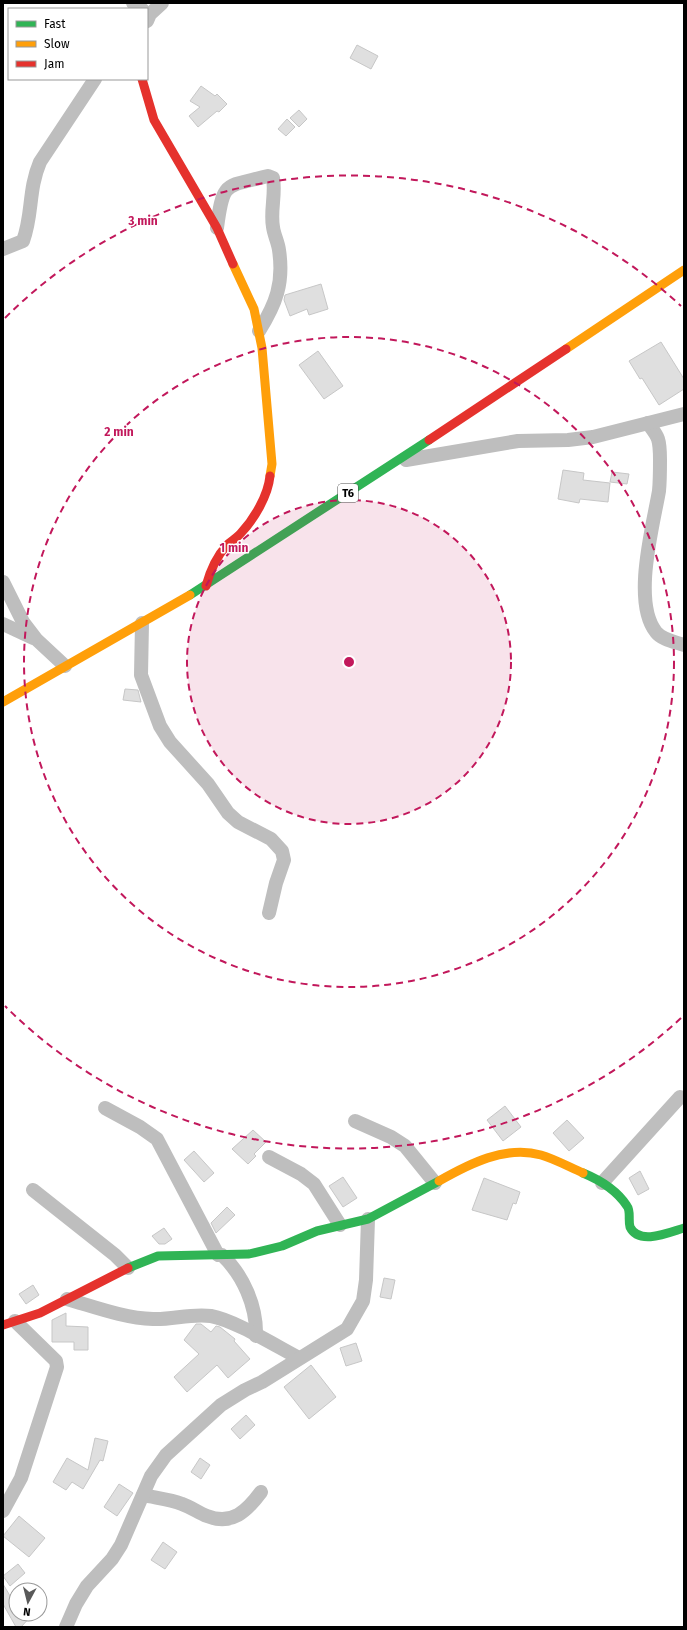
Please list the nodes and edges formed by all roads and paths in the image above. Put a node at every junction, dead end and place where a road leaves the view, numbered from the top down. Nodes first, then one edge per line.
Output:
1 (162, 3) edge
2 (148, 13) edge
3 (94, 80) edge
4 (142, 80) edge
5 (217, 228) junction
6 (3, 249) edge
7 (684, 270) edge
8 (259, 331) junction
9 (684, 414) edge
10 (648, 423) junction
11 (395, 462) junction
12 (3, 582) edge
13 (206, 586) junction
14 (142, 623) junction
15 (3, 624) edge
16 (36, 639) junction
17 (684, 645) edge
18 (66, 666) junction
19 (3, 702) edge
20 (269, 913) dead end
21 (680, 1097) dead end
22 (105, 1108) dead end
23 (355, 1121) dead end
24 (269, 1157) dead end
25 (435, 1183) junction
26 (602, 1183) junction
27 (33, 1190) dead end
28 (368, 1219) junction
29 (340, 1225) junction
30 (684, 1228) edge
31 (220, 1255) junction
32 (128, 1268) junction
33 (67, 1299) junction
34 (9, 1323) edge
35 (256, 1336) junction
36 (299, 1358) junction
37 (261, 1492) dead end
38 (143, 1495) junction
39 (3, 1511) edge
40 (66, 1627) edge

1 - 2 street
3 - 6 street
4 - 5 main road
5 - 8 main road
5 - 8 street
7 - 11 main road, T6
8 - 13 main road
9 - 10 street
10 - 11 street
10 - 17 street
11 - 13 main road, T6
12 - 16 street
13 - 14 main road, T6
14 - 18 main road, T6
14 - 20 street
15 - 16 street
16 - 18 street
18 - 19 main road, T6
21 - 26 street
22 - 31 street
23 - 25 street
24 - 29 street
25 - 26 main road
25 - 28 main road
26 - 30 main road
27 - 32 street
28 - 29 main road
28 - 36 street
29 - 31 main road
31 - 32 main road
31 - 35 street
32 - 33 main road
33 - 34 main road
33 - 35 street
34 - 39 street
35 - 36 street
36 - 38 street
37 - 38 street
38 - 40 street

